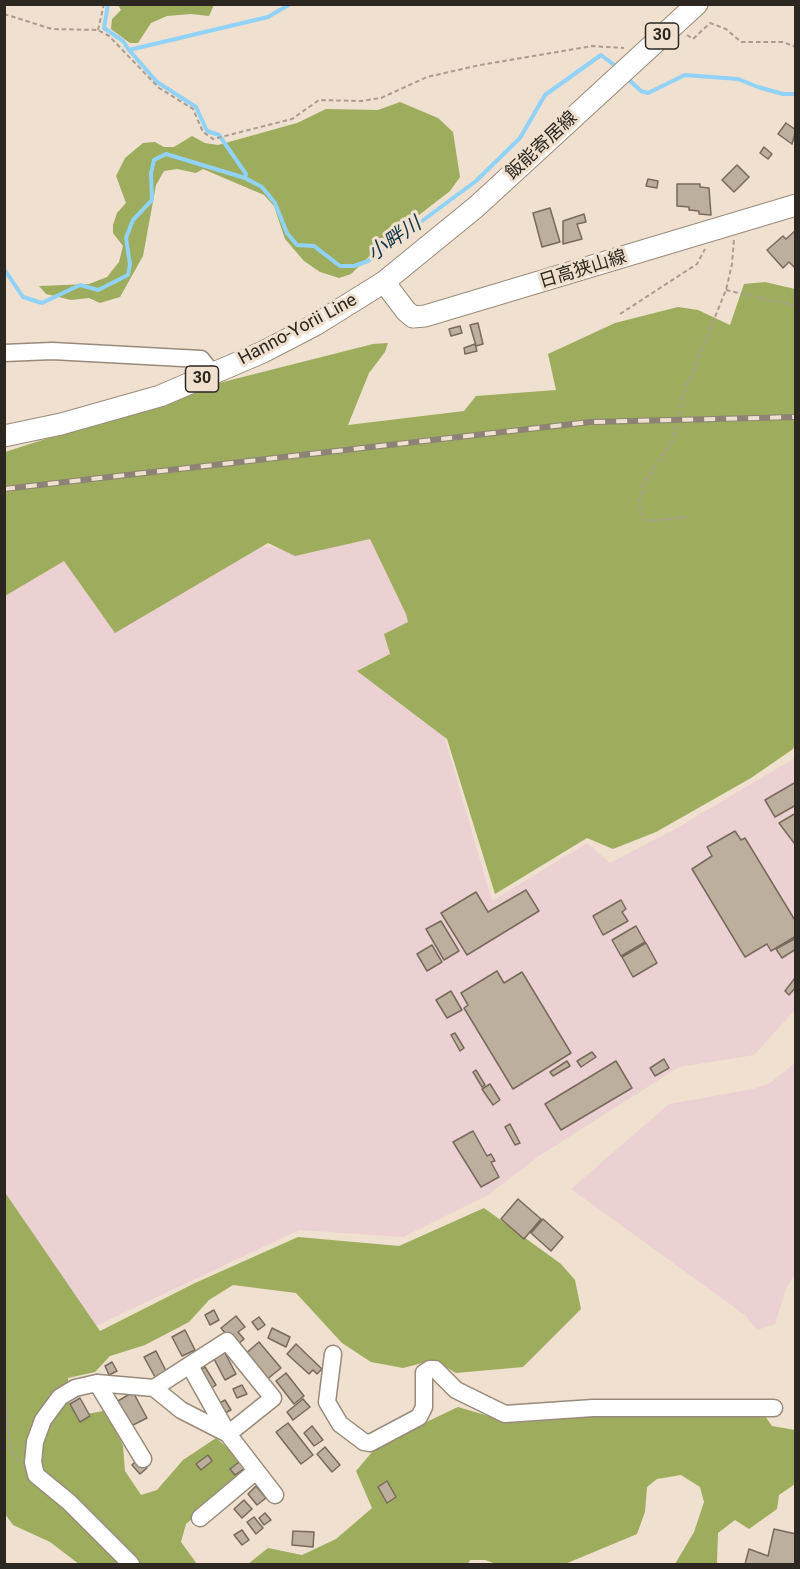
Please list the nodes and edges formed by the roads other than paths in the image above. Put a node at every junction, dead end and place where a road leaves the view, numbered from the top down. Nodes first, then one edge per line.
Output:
1 (697, 4) edge
2 (795, 205) edge
3 (384, 282) junction
4 (4, 353) edge
5 (213, 374) junction
6 (4, 436) edge
7 (333, 1354) dead end
8 (189, 1366) junction
9 (97, 1383) junction
10 (154, 1388) junction
11 (210, 1399) junction
12 (774, 1408) dead end
13 (188, 1413) junction
14 (228, 1434) junction
15 (143, 1459) dead end
16 (256, 1471) junction
17 (275, 1495) dead end
18 (200, 1518) dead end
19 (131, 1564) edge

1 - 3 main road, 飯能寄居線 / 30
2 - 3 main road, 日高狭山線
3 - 5 main road, Hanno-Yorii Line / 30
4 - 5 street
5 - 6 main road, Hanno-Yorii Line / 30
7 - 12 street
8 - 10 street
8 - 11 street
8 - 14 street
9 - 10 street
9 - 15 street
9 - 19 street
10 - 13 street
11 - 13 street
11 - 14 street
13 - 14 street
14 - 16 street
16 - 17 street
16 - 18 street

